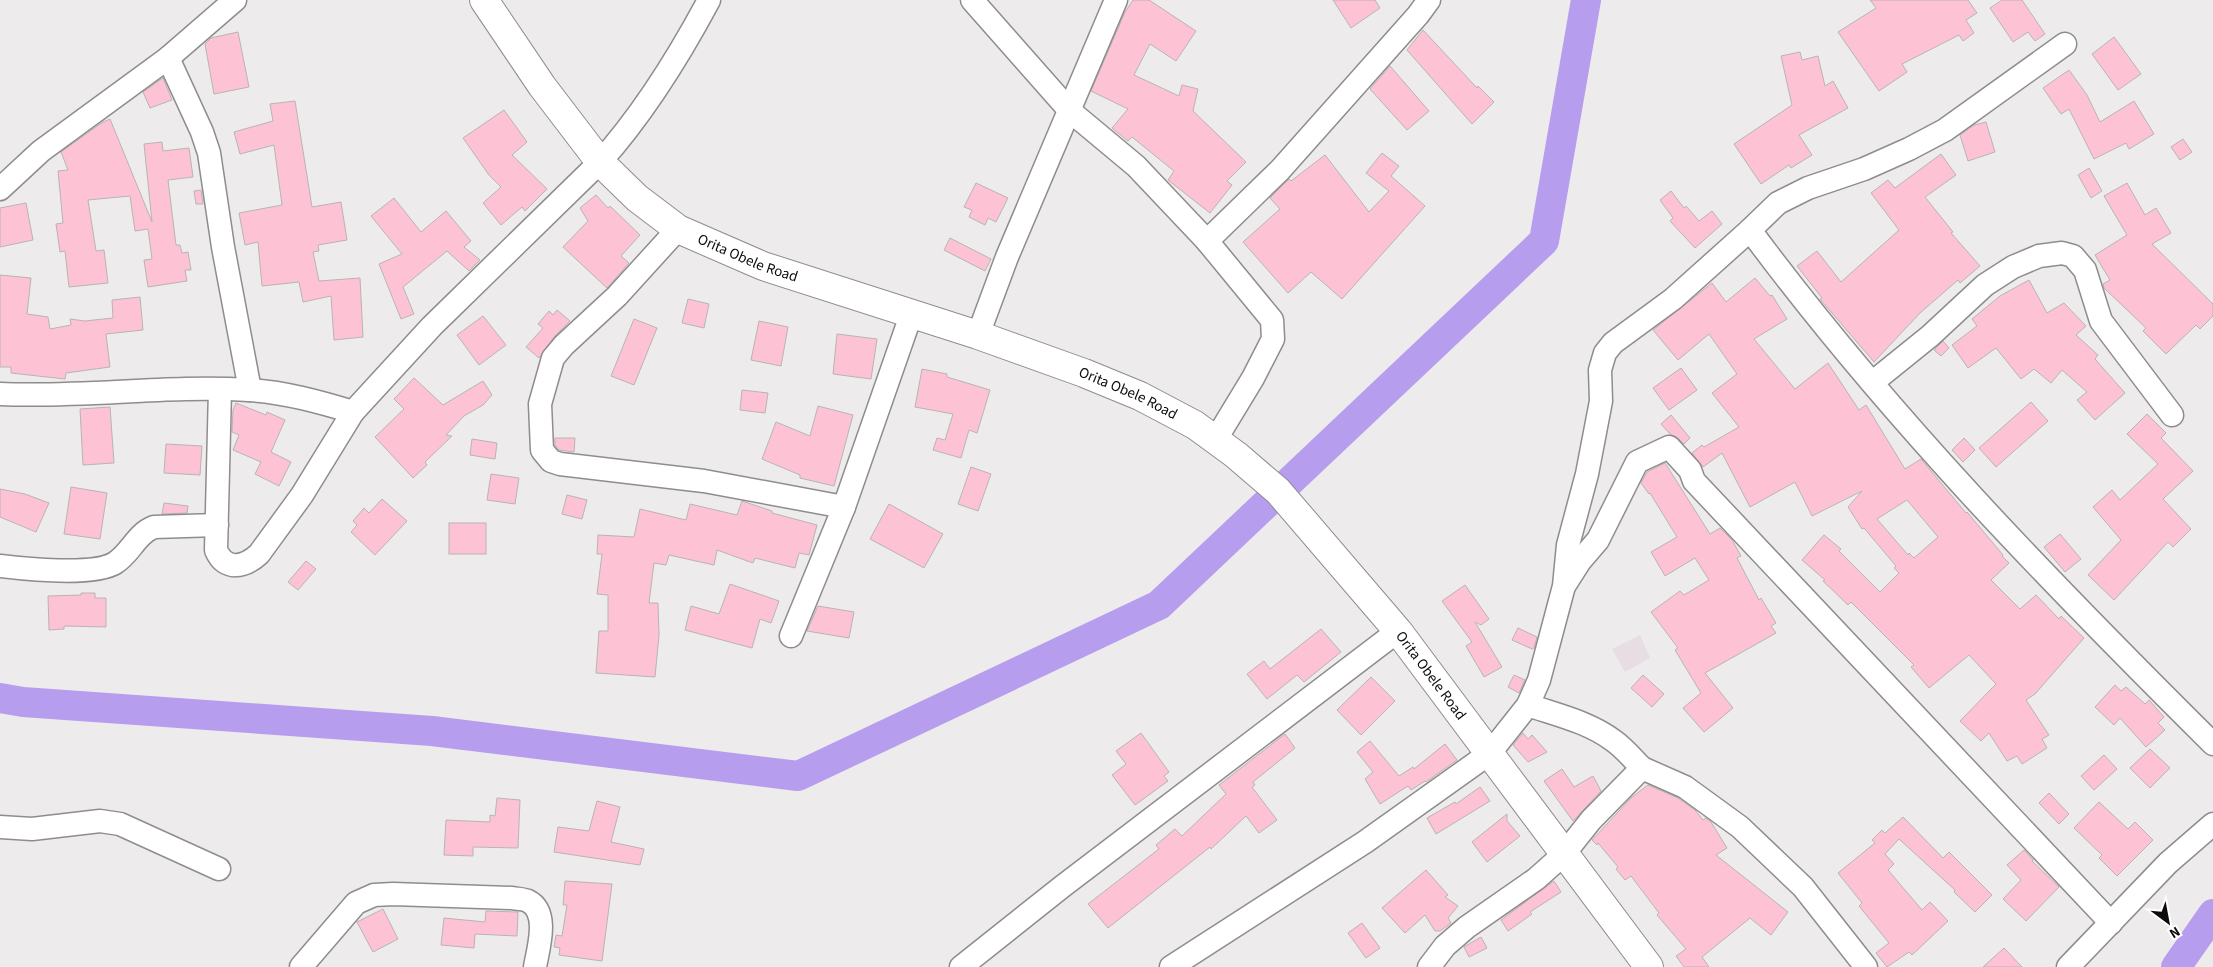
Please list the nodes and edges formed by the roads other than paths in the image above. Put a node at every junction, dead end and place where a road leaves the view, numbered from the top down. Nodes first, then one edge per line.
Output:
1 (235, 0) edge
2 (484, 0) edge
3 (710, 0) edge
4 (972, 0) edge
5 (1116, 0) edge
6 (1429, 0) edge
7 (2066, 44) dead end
8 (168, 58) junction
9 (1070, 110) junction
10 (600, 162) junction
11 (0, 189) edge
12 (678, 229) junction
13 (1750, 230) junction
14 (1207, 241) junction
15 (911, 315) junction
16 (978, 335) junction
17 (1873, 382) junction
18 (220, 390) junction
19 (250, 390) junction
20 (0, 394) edge
21 (353, 412) junction
22 (2172, 415) dead end
23 (1216, 439) junction
24 (844, 507) junction
25 (217, 525) junction
26 (0, 566) edge
27 (1564, 586) junction
28 (1398, 631) junction
29 (791, 636) dead end
30 (1528, 705) junction
31 (2213, 744) edge
32 (1490, 753) junction
33 (1642, 768) junction
34 (2213, 824) edge
35 (0, 827) edge
36 (1564, 854) junction
37 (219, 869) dead end
38 (2111, 923) junction
39 (301, 967) edge
40 (535, 967) edge
41 (961, 967) edge
42 (1171, 967) edge
43 (1429, 967) edge
44 (1648, 967) edge
45 (1866, 967) edge
46 (2068, 967) edge

1 - 8 street
2 - 10 main road, Orita Obele Road
3 - 10 street
4 - 9 street
5 - 9 street
6 - 14 street
7 - 13 street
8 - 11 street
8 - 19 street
9 - 14 street
9 - 16 street
10 - 12 main road, Orita Obele Road
10 - 21 street
12 - 15 main road, Orita Obele Road
12 - 24 street
13 - 17 street
13 - 27 street
14 - 23 street
15 - 16 main road, Orita Obele Road
15 - 24 street
16 - 23 main road, Orita Obele Road
17 - 22 street
17 - 31 street
18 - 19 street
18 - 20 street
18 - 25 street
19 - 21 street
21 - 25 street
23 - 28 main road, Orita Obele Road
24 - 29 street
25 - 26 street
27 - 30 street
27 - 38 street
28 - 32 main road, Orita Obele Road
28 - 41 street
30 - 32 street
30 - 33 street
32 - 36 main road, Orita Obele Road
32 - 42 street
33 - 36 street
33 - 45 street
34 - 38 street
35 - 37 street
36 - 43 street
36 - 44 main road, Orita Obele Road
38 - 46 street
39 - 40 street

